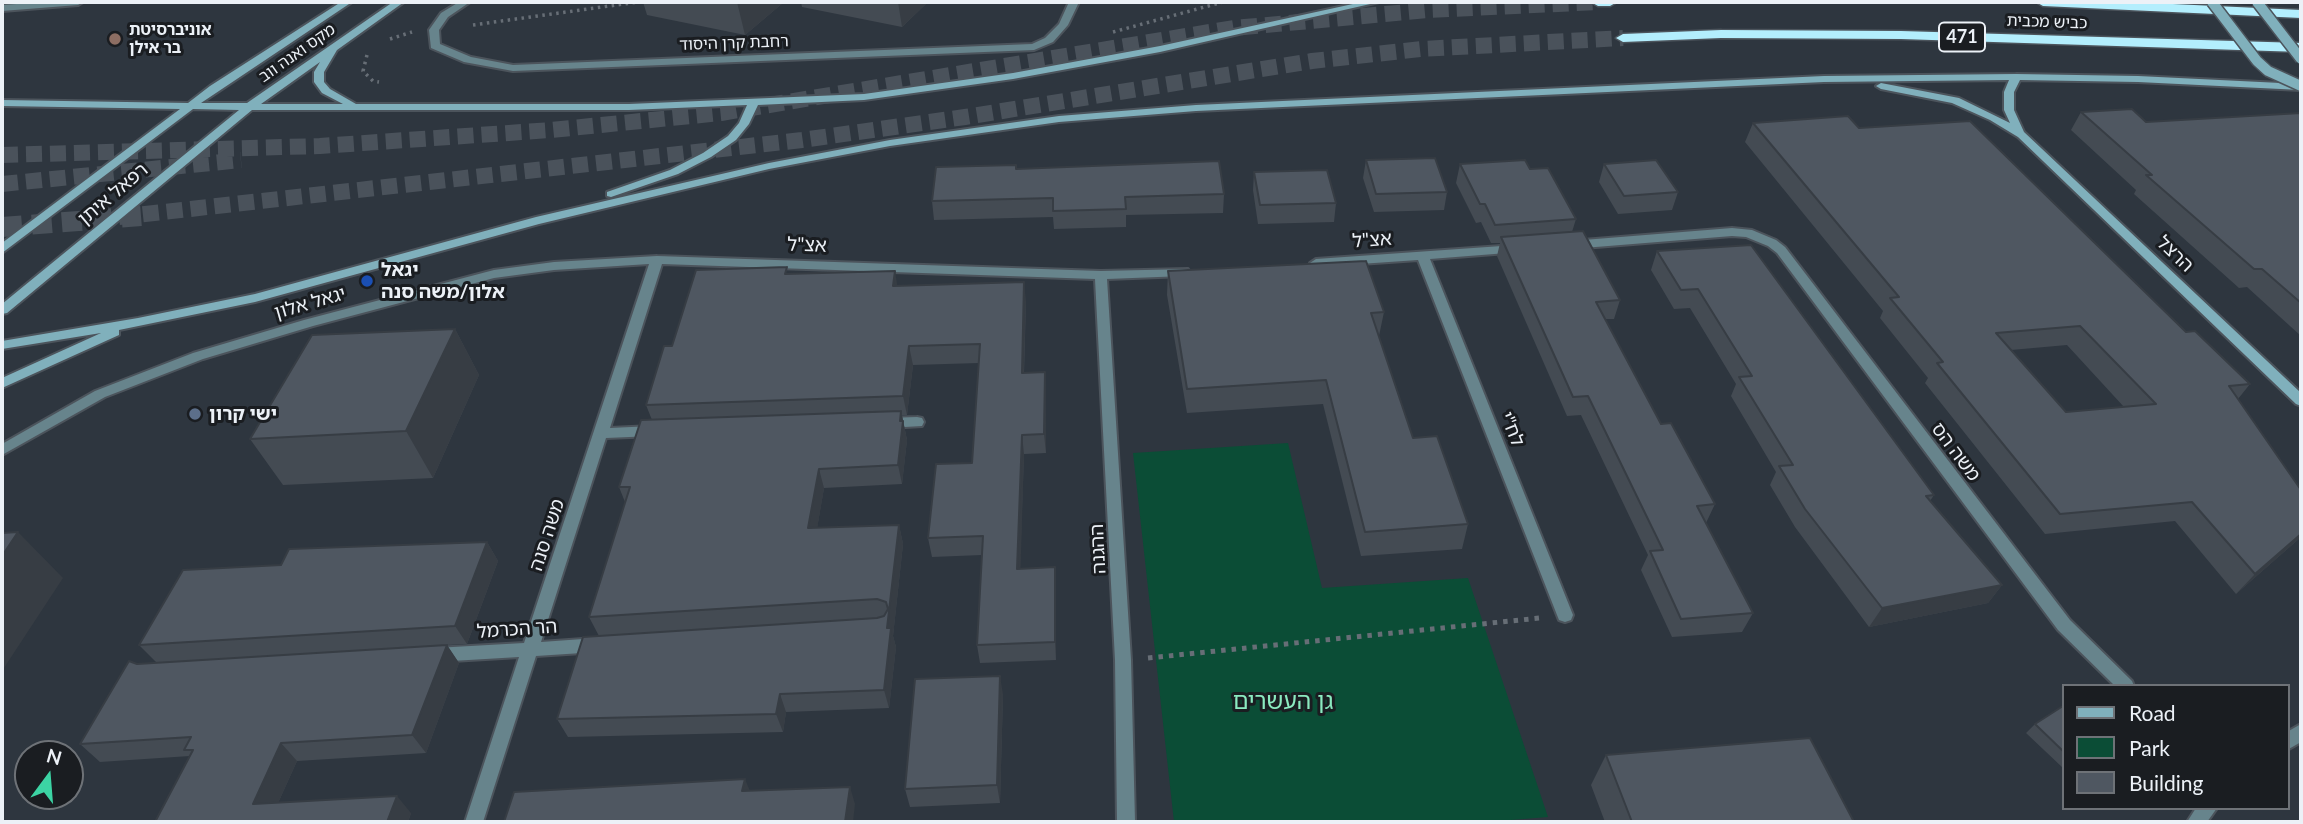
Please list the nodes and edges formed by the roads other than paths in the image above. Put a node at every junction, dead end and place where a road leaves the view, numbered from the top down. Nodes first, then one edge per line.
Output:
1 (78, 2) edge
2 (346, 2) edge
3 (399, 2) edge
4 (465, 2) edge
5 (1074, 2) edge
6 (1374, 2) edge
7 (1598, 2) edge
8 (1610, 2) edge
9 (2043, 2) edge
10 (2212, 2) edge
11 (2257, 2) edge
12 (2, 8) edge
13 (2301, 13) edge
14 (1623, 37) tunnel mouth
15 (337, 44) junction
16 (2301, 48) edge
17 (2301, 59) edge
18 (2016, 77) junction
19 (1824, 79) junction
20 (2301, 86) edge
21 (754, 102) junction
22 (2, 103) edge
23 (190, 105) junction
24 (249, 107) junction
25 (359, 108) junction
26 (2022, 135) junction
27 (536, 221) junction
28 (1557, 246) edge
29 (2, 248) edge
30 (1530, 248) edge
31 (1423, 256) junction
32 (657, 260) junction
33 (774, 263) joint
34 (1303, 264) edge
35 (1197, 272) edge
36 (1101, 275) junction
37 (2, 310) edge
38 (138, 322) junction
39 (2, 345) edge
40 (2, 383) edge
41 (2301, 401) edge
42 (917, 422) dead end
43 (876, 424) edge
44 (669, 431) edge
45 (600, 433) junction
46 (2, 450) edge
47 (1565, 615) road end
48 (612, 644) edge
49 (531, 649) junction
50 (419, 656) edge
51 (2124, 684) edge
52 (474, 822) edge
53 (1126, 822) edge

1 - 12 street
2 - 23 main road, מקס ואנה ווב
3 - 15 main road, מקס ואנה ווב
4 - 5 street, רחבת קרן היסוד
6 - 21 main road
7 - 8 highway
9 - 13 highway, כביש מכבית
10 - 20 main road, bridge
11 - 17 main road, bridge
14 - 16 highway, כביש מכבית / 471
15 - 24 main road, מקס ואנה ווב
15 - 25 main road
18 - 19 main road
18 - 20 main road
18 - 26 main road
19 - 26 main road
19 - 27 main road
21 - 25 main road
21 - 27 main road
22 - 23 main road
23 - 24 main road
23 - 29 main road, רפאל איתן
24 - 25 main road
24 - 37 main road, רפאל איתן
26 - 41 main road, הרצל
27 - 38 main road
28 - 51 street, משה הס
30 - 31 street, אצ"ל
31 - 34 street, אצ"ל
31 - 47 street, לח"י
32 - 33 street, יגאל אלון
32 - 45 street, משה סנה
32 - 46 street, יגאל אלון
33 - 36 street, אצ"ל
35 - 36 street, אצ"ל
36 - 53 street, ההגנה
38 - 39 main road
38 - 40 main road
42 - 43 street
44 - 45 street
45 - 49 street, משה סנה
48 - 49 street, הר הכרמל
49 - 50 street, הר הכרמל
49 - 52 street, משה סנה

